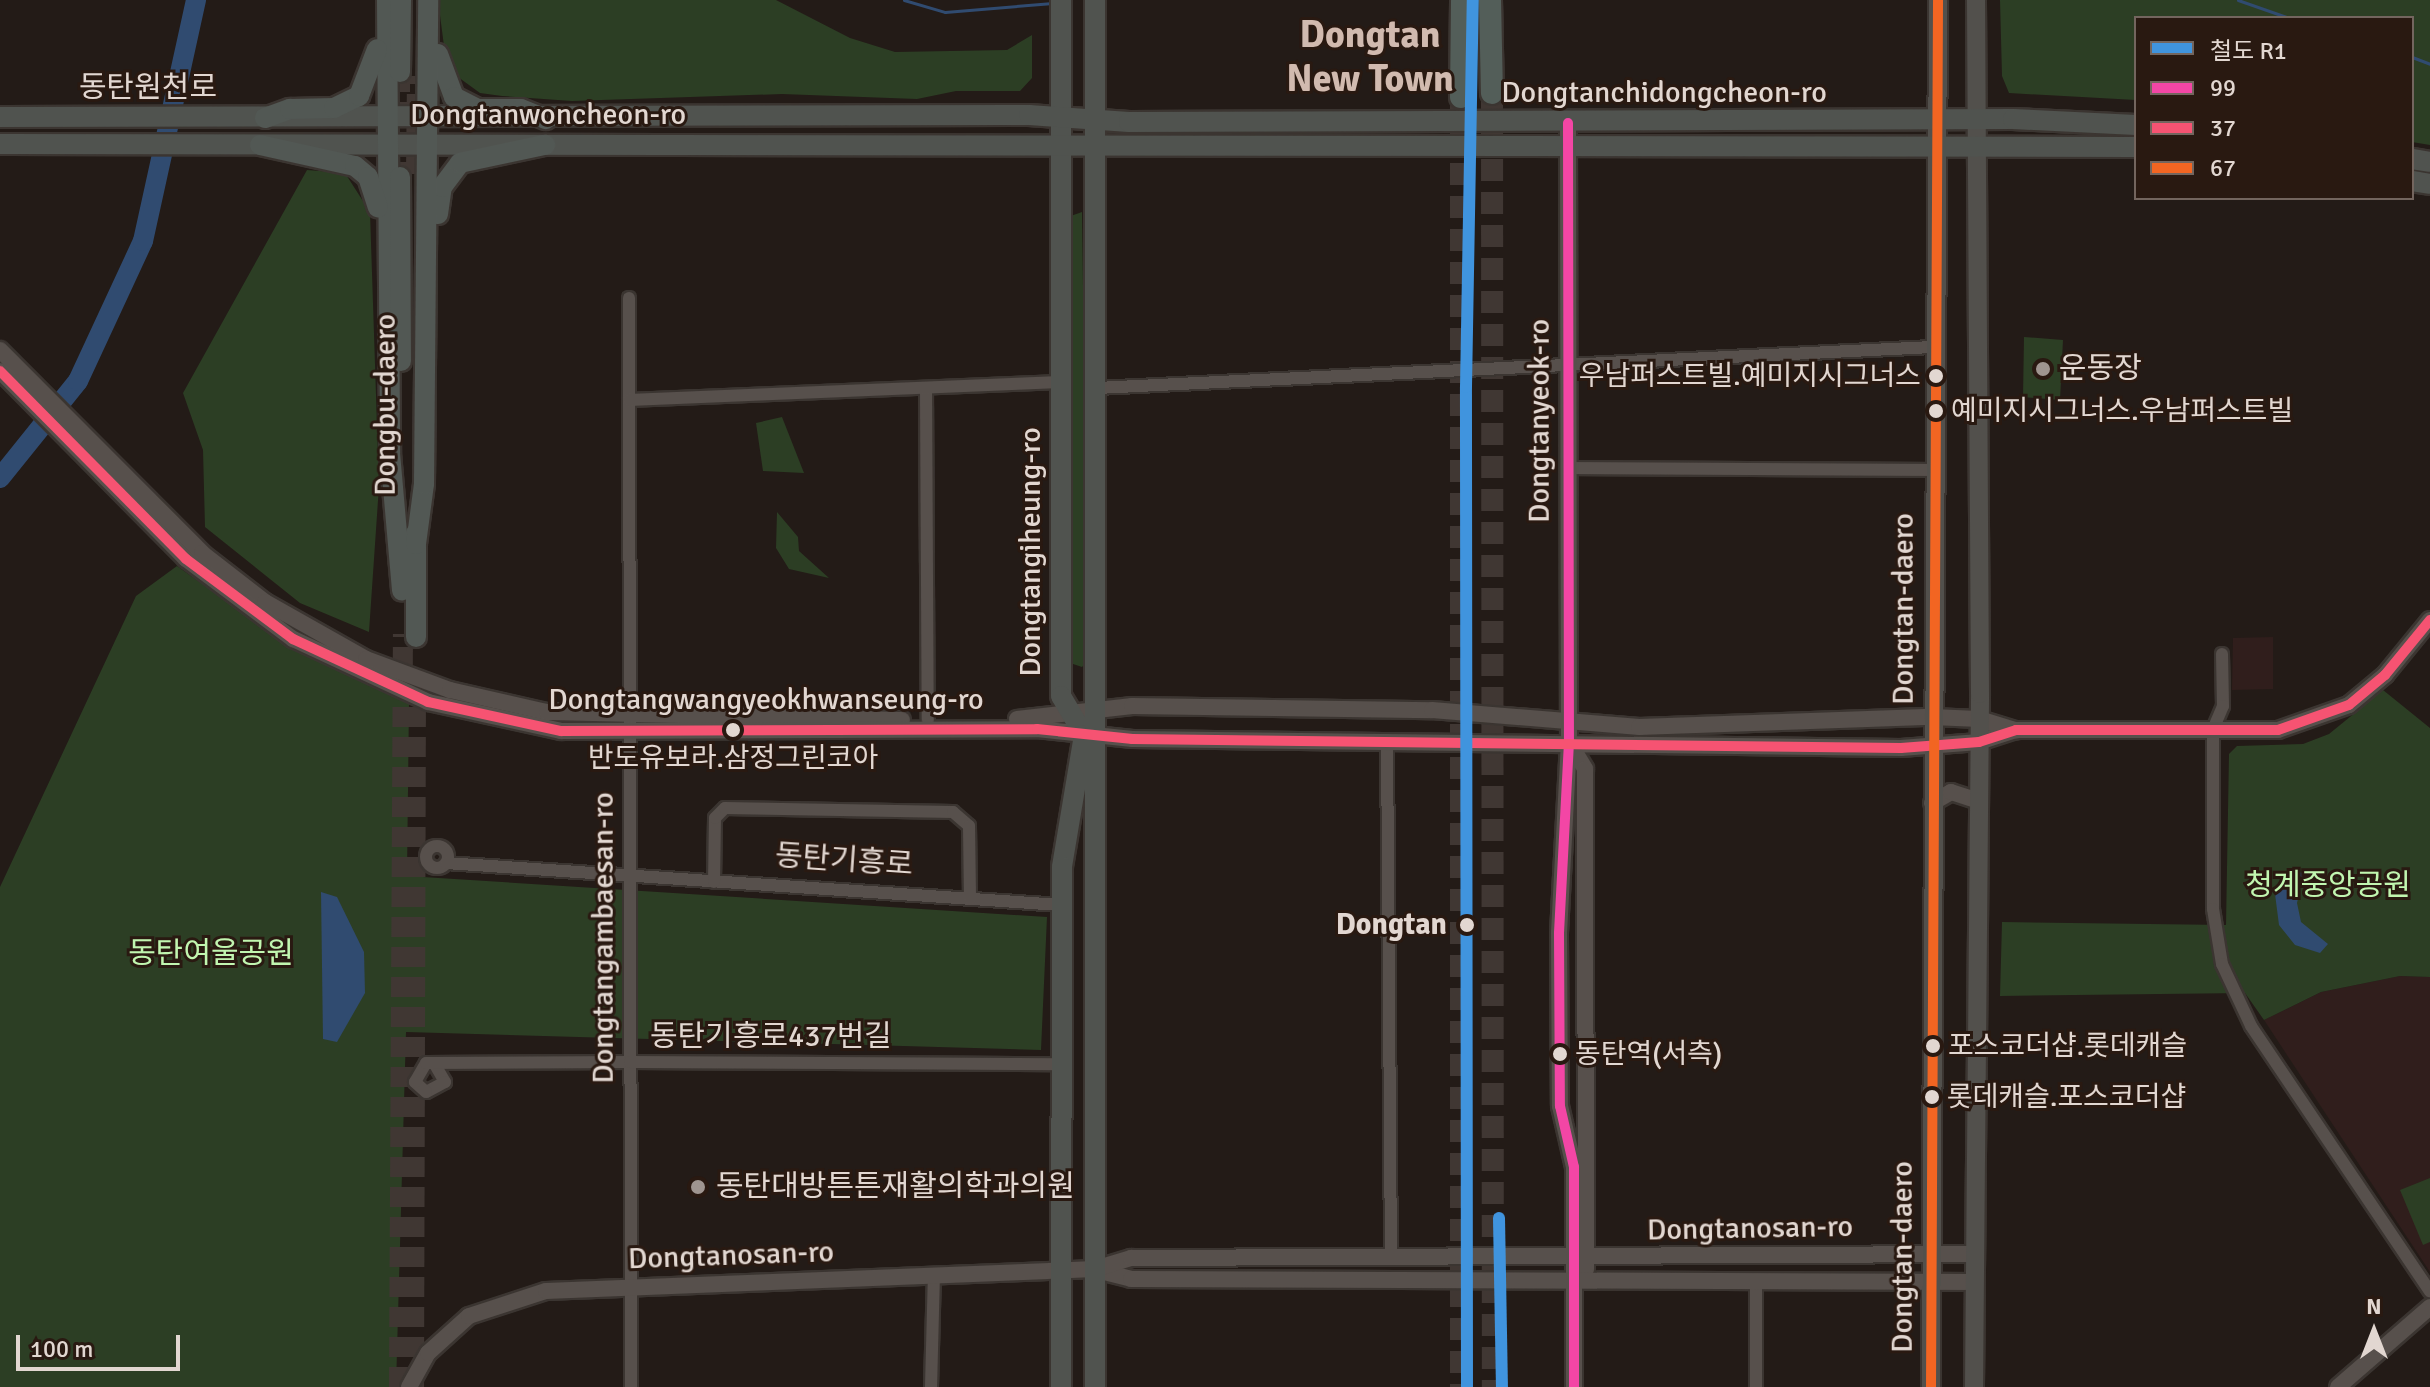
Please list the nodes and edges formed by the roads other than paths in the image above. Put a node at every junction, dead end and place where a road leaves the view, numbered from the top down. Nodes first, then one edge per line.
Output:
1 (387, 0) edge
2 (401, 0) edge
3 (416, 0) edge
4 (428, 0) edge
5 (1061, 0) edge
6 (1095, 0) edge
7 (1938, 0) edge
8 (1976, 0) edge
9 (1462, 8) edge
10 (1490, 8) edge
11 (428, 29) junction
12 (386, 32) junction
13 (1492, 93) tunnel mouth
14 (1461, 97) tunnel mouth
15 (0, 117) edge
16 (1060, 117) junction
17 (265, 118) junction
18 (384, 119) junction
19 (429, 119) junction
20 (546, 119) junction
21 (1096, 120) junction
22 (1976, 120) junction
23 (1936, 121) junction
24 (1568, 123) junction
25 (2134, 125) edge
26 (1976, 143) junction
27 (0, 144) edge
28 (1935, 144) junction
29 (260, 145) junction
30 (385, 145) junction
31 (429, 145) junction
32 (545, 145) junction
33 (1060, 145) junction
34 (1096, 145) junction
35 (1568, 147) junction
36 (2134, 147) edge
37 (1060, 214) junction
38 (1097, 215) junction
39 (386, 262) junction
40 (426, 265) junction
41 (629, 298) dead end
42 (1932, 347) junction
43 (0, 350) edge
44 (1568, 365) junction
45 (0, 371) edge
46 (1060, 382) junction
47 (926, 388) junction
48 (1097, 388) junction
49 (629, 400) junction
50 (1568, 468) junction
51 (1932, 470) junction
52 (136, 497) junction
53 (416, 544) junction
54 (402, 590) junction
55 (2430, 620) edge
56 (2222, 654) dead end
57 (1060, 660) junction
58 (1096, 664) junction
59 (1096, 708) junction
60 (1070, 710) junction
61 (1932, 717) junction
62 (1569, 719) junction
63 (1979, 719) junction
64 (928, 720) junction
65 (630, 725) junction
66 (2016, 730) junction
67 (2213, 730) junction
68 (1640, 734) junction
69 (1090, 736) junction
70 (1387, 740) junction
71 (1569, 742) junction
72 (1979, 742) junction
73 (1932, 746) junction
74 (1978, 801) junction
75 (1932, 803) junction
76 (1565, 832) junction
77 (1585, 832) junction
78 (446, 863) dead end
79 (630, 877) junction
80 (714, 882) junction
81 (970, 899) junction
82 (1061, 905) junction
83 (630, 1062) junction
84 (434, 1063) junction
85 (481, 1063) junction
86 (1060, 1064) junction
87 (445, 1074) junction
88 (1975, 1254) junction
89 (1873, 1255) junction
90 (1931, 1255) junction
91 (1391, 1256) junction
92 (1580, 1259) junction
93 (1095, 1269) junction
94 (1060, 1271) junction
95 (934, 1276) junction
96 (1580, 1280) junction
97 (1756, 1280) junction
98 (1871, 1282) junction
99 (1931, 1282) junction
100 (1975, 1282) junction
101 (631, 1288) junction
102 (2430, 1291) edge
103 (2430, 1307) edge
104 (409, 1387) edge
105 (631, 1387) edge
106 (931, 1387) edge
107 (1061, 1387) edge
108 (1095, 1387) edge
109 (1574, 1387) edge
110 (1756, 1387) edge
111 (1931, 1387) edge
112 (1974, 1387) edge
113 (2338, 1387) edge

1 - 12 highway
2 - 3 highway
4 - 11 highway
5 - 16 main road, Dongtangiheung-ro
6 - 21 main road, Dongtangiheung-ro
7 - 23 main road, Dongtan-daero
8 - 22 main road
9 - 14 highway
10 - 13 highway
11 - 19 highway
11 - 20 highway
12 - 17 highway
12 - 18 highway
15 - 17 main road, 동탄원천로
16 - 20 main road, Dongtanwoncheon-ro
16 - 21 main road, Dongtanwoncheon-ro
16 - 33 main road, Dongtangiheung-ro
17 - 18 main road, Dongtanwoncheon-ro
18 - 19 main road, Dongtanwoncheon-ro
18 - 30 highway
19 - 20 main road, Dongtanwoncheon-ro
19 - 31 highway
21 - 24 main road, Dongtanchidongcheon-ro
21 - 34 main road, Dongtangiheung-ro
22 - 23 main road, Dongtanchidongcheon-ro
22 - 25 main road, Dongtanchidongcheon-ro
22 - 26 main road
23 - 24 main road, Dongtanchidongcheon-ro
23 - 28 main road, Dongtan-daero
24 - 35 street, Dongtanyeok-ro
26 - 28 main road, Dongtanchidongcheon-ro
26 - 36 main road, Dongtanchidongcheon-ro
26 - 63 main road
27 - 29 main road, Dongtanwoncheon-ro
28 - 35 main road, Dongtanchidongcheon-ro
28 - 42 main road, Dongtan-daero
29 - 30 main road, Dongtanwoncheon-ro
29 - 39 highway
30 - 31 main road, Dongtanwoncheon-ro
30 - 39 highway
31 - 32 main road, Dongtanwoncheon-ro
31 - 40 highway
32 - 33 main road, Dongtanwoncheon-ro
32 - 40 highway
33 - 34 main road, Dongtanwoncheon-ro
33 - 37 main road, Dongtangiheung-ro
34 - 35 main road, Dongtanchidongcheon-ro
34 - 38 main road, Dongtangiheung-ro
35 - 44 street, Dongtanyeok-ro
37 - 38 main road
37 - 46 main road, Dongtangiheung-ro
38 - 48 main road, Dongtangiheung-ro
39 - 54 highway
40 - 53 highway
41 - 49 street, Dongtangambaesan-ro
42 - 44 street
42 - 51 main road, Dongtan-daero
43 - 52 street
44 - 48 street
44 - 50 street, Dongtanyeok-ro
45 - 52 street
46 - 47 street
46 - 57 main road, Dongtangiheung-ro
47 - 49 street
47 - 64 street
48 - 58 main road, Dongtangiheung-ro
49 - 65 street, Dongtangambaesan-ro
50 - 51 street
50 - 62 street, Dongtanyeok-ro
51 - 61 main road, Dongtan-daero
52 - 65 street, Dongtangwangyeokhwanseung-ro
53 - 54 highway, Dongbu-daero
53 - 54 highway, Dongbu-daero
55 - 67 street
56 - 67 street
57 - 58 main road
57 - 60 main road, Dongtangiheung-ro
58 - 59 main road, Dongtangiheung-ro
59 - 60 street, Dongtangwangyeokhwanseung-ro
59 - 62 street, Dongtangwangyeokhwanseung-ro
59 - 69 main road, Dongtangiheung-ro
60 - 64 street, Dongtangwangyeokhwanseung-ro
60 - 69 main road, Dongtangiheung-ro
61 - 63 street
61 - 68 street
61 - 73 main road, Dongtan-daero
62 - 68 street
62 - 71 street, Dongtanyeok-ro
63 - 66 street
63 - 72 main road
64 - 65 street, Dongtangwangyeokhwanseung-ro
65 - 69 street, Dongtangwangyeokhwanseung-ro
65 - 79 street, Dongtangambaesan-ro
66 - 67 street
66 - 72 street
67 - 102 street
68 - 71 street
68 - 73 street
69 - 70 street, Dongtangwangyeokhwanseung-ro
69 - 82 main road, Dongtangiheung-ro
69 - 93 main road, Dongtangiheung-ro
70 - 71 street
70 - 91 street
71 - 76 street, Dongtanyeok-ro
71 - 77 street, Dongtanyeok-ro
72 - 73 street
72 - 74 main road
73 - 75 main road, Dongtan-daero
74 - 75 street
74 - 88 main road
75 - 90 main road, Dongtan-daero
76 - 77 street
76 - 92 street, Dongtanyeok-ro
77 - 92 street, Dongtanyeok-ro
78 - 79 street, 동탄기흥로
79 - 80 street, 동탄기흥로
79 - 83 street, Dongtangambaesan-ro
80 - 81 street, 동탄기흥로
80 - 81 street, 동탄기흥로
81 - 82 street, 동탄기흥로
82 - 86 main road, Dongtangiheung-ro
83 - 85 street, 동탄기흥로437번길
83 - 86 street, 동탄기흥로437번길
83 - 101 street, Dongtangambaesan-ro
84 - 85 street, 동탄기흥로437번길
84 - 87 street
84 - 87 street
85 - 87 street
86 - 94 main road, Dongtangiheung-ro
88 - 90 street, Dongtanosan-ro
88 - 100 main road
89 - 90 street, Dongtanosan-ro
89 - 92 street, Dongtanosan-ro
89 - 98 street
90 - 99 main road, Dongtan-daero
91 - 92 street, Dongtanosan-ro
91 - 93 street, Dongtanosan-ro
92 - 96 street, Dongtanyeok-ro
93 - 94 street, Dongtanosan-ro
93 - 96 street, Dongtanosan-ro
93 - 108 main road, Dongtangiheung-ro
94 - 95 street, Dongtanosan-ro
94 - 107 main road, Dongtangiheung-ro
95 - 101 street, Dongtanosan-ro
95 - 106 street
96 - 97 street, Dongtanosan-ro
96 - 109 street, Dongtanyeok-ro
97 - 98 street, Dongtanosan-ro
97 - 110 street
98 - 99 street, Dongtanosan-ro
99 - 100 street, Dongtanosan-ro
99 - 111 main road, Dongtan-daero
100 - 112 main road
101 - 104 street, Dongtanosan-ro
101 - 105 street, Dongtangambaesan-ro
103 - 113 street

